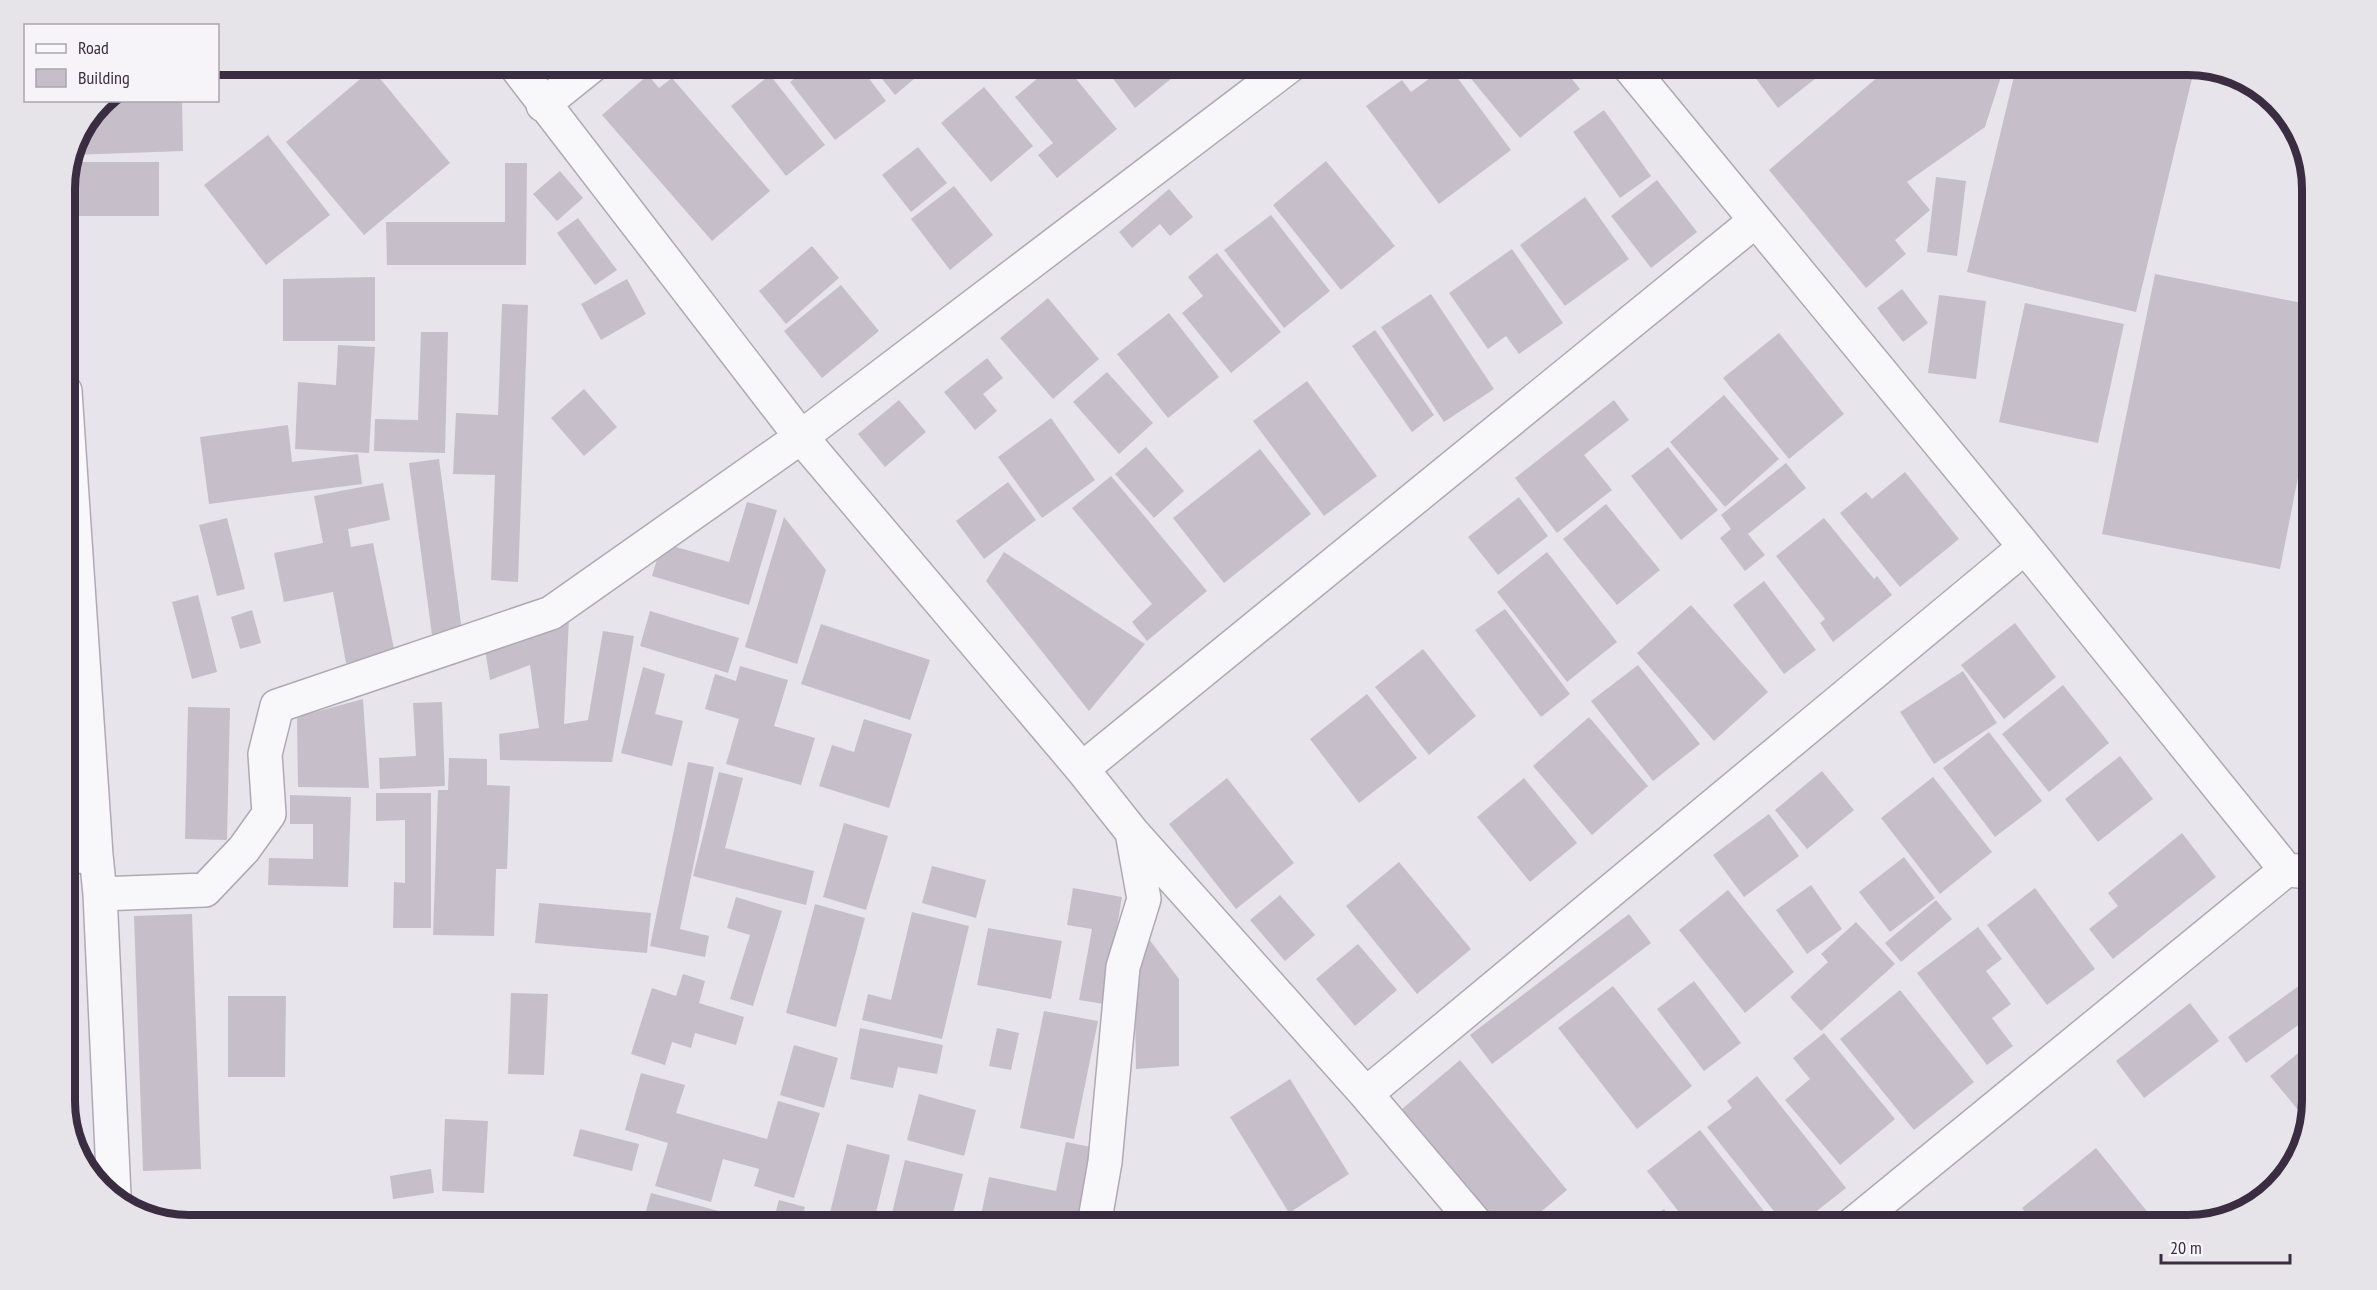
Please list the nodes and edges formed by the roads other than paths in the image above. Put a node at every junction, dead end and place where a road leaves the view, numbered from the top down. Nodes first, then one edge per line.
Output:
1 (522, 75) edge
2 (580, 75) edge
3 (1278, 75) edge
4 (1636, 75) edge
5 (543, 105) junction
6 (1755, 221) junction
7 (801, 437) junction
8 (2025, 547) junction
9 (75, 697) edge
10 (1082, 769) junction
11 (1131, 832) junction
12 (80, 856) edge
13 (2299, 871) edge
14 (100, 894) junction
15 (1366, 1094) junction
16 (114, 1187) edge
17 (1096, 1215) edge
18 (1468, 1215) edge
19 (1866, 1215) edge

1 - 5 street
2 - 5 street
3 - 7 street
4 - 6 street
5 - 7 street
6 - 8 street
6 - 10 street
7 - 10 street
7 - 14 street
8 - 13 street
8 - 15 street
9 - 12 street
10 - 11 street
11 - 15 street
11 - 17 street
12 - 14 street
13 - 19 street
14 - 16 street
15 - 18 street

